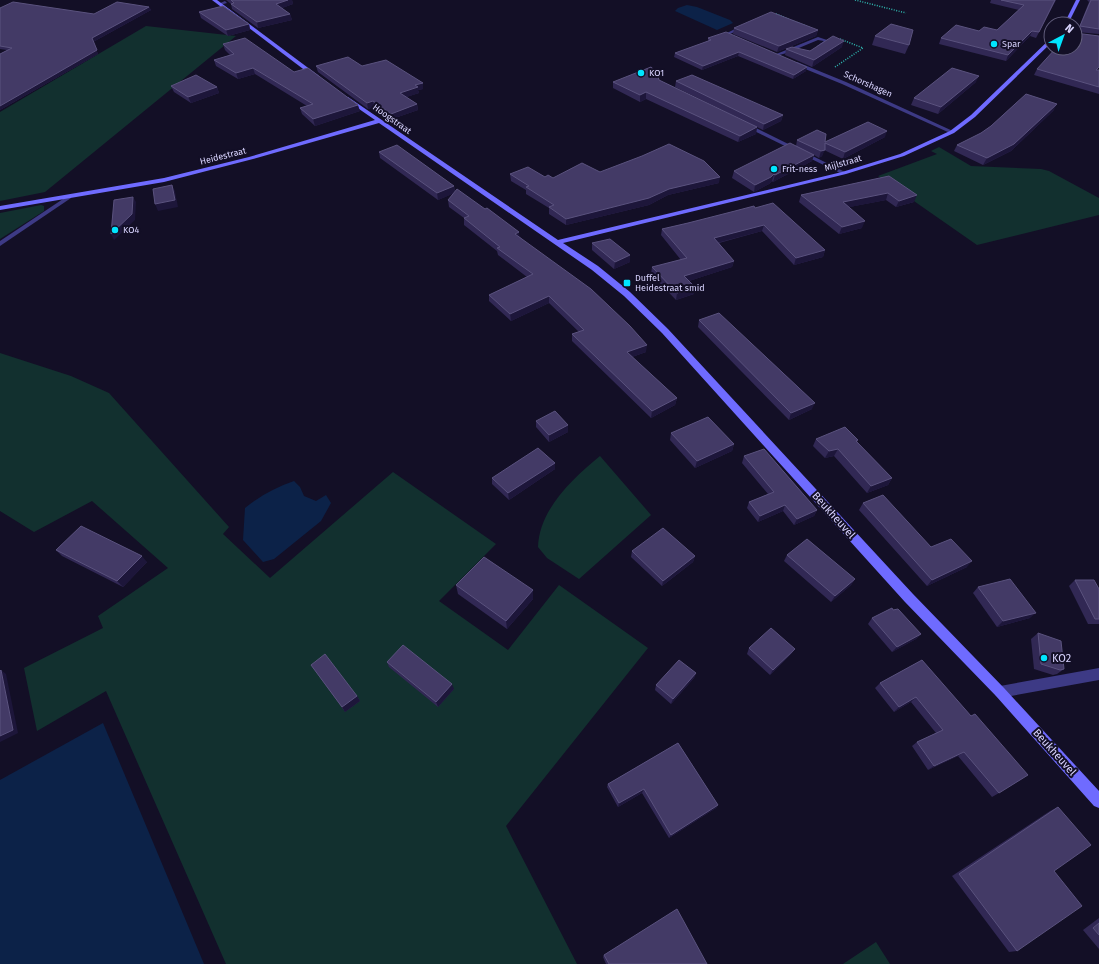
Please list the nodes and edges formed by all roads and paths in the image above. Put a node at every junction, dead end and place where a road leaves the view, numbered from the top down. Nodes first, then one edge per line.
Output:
1 (214, 0) edge
2 (854, 0) edge
3 (1078, 0) edge
4 (781, 13) dead end
5 (906, 13) dead end
6 (1070, 16) edge
7 (767, 18) joint
8 (801, 24) edge
9 (793, 27) edge
10 (730, 36) joint
11 (736, 39) edge
12 (1043, 48) edge
13 (790, 50) junction
14 (812, 51) edge
15 (769, 52) edge
16 (801, 53) edge
17 (776, 55) junction
18 (782, 58) edge
19 (789, 61) edge
20 (323, 81) edge
21 (342, 94) edge
22 (379, 121) junction
23 (739, 121) edge
24 (952, 132) junction
25 (844, 173) junction
26 (69, 197) junction
27 (0, 208) edge
28 (558, 242) junction
29 (0, 244) edge
30 (1099, 674) edge
31 (1000, 692) junction
32 (1099, 801) edge

1 - 20 street
2 - 5 path
3 - 6 street
4 - 7 path
7 - 10 lane
8 - 9 path
10 - 11 street
12 - 24 street, Mijlstraat
13 - 14 lane
13 - 16 lane
13 - 17 lane
15 - 17 street
17 - 18 street
19 - 24 street, Schorshagen
21 - 22 street, Hoogstraat
22 - 26 street, Heidestraat
22 - 28 street, Hoogstraat
23 - 25 street
24 - 25 street, Mijlstraat
25 - 28 street, Mijlstraat
26 - 27 street, Heidestraat
26 - 29 street, Heidestraat
28 - 31 street, Beukheuvel
30 - 31 street
31 - 32 street, Beukheuvel

